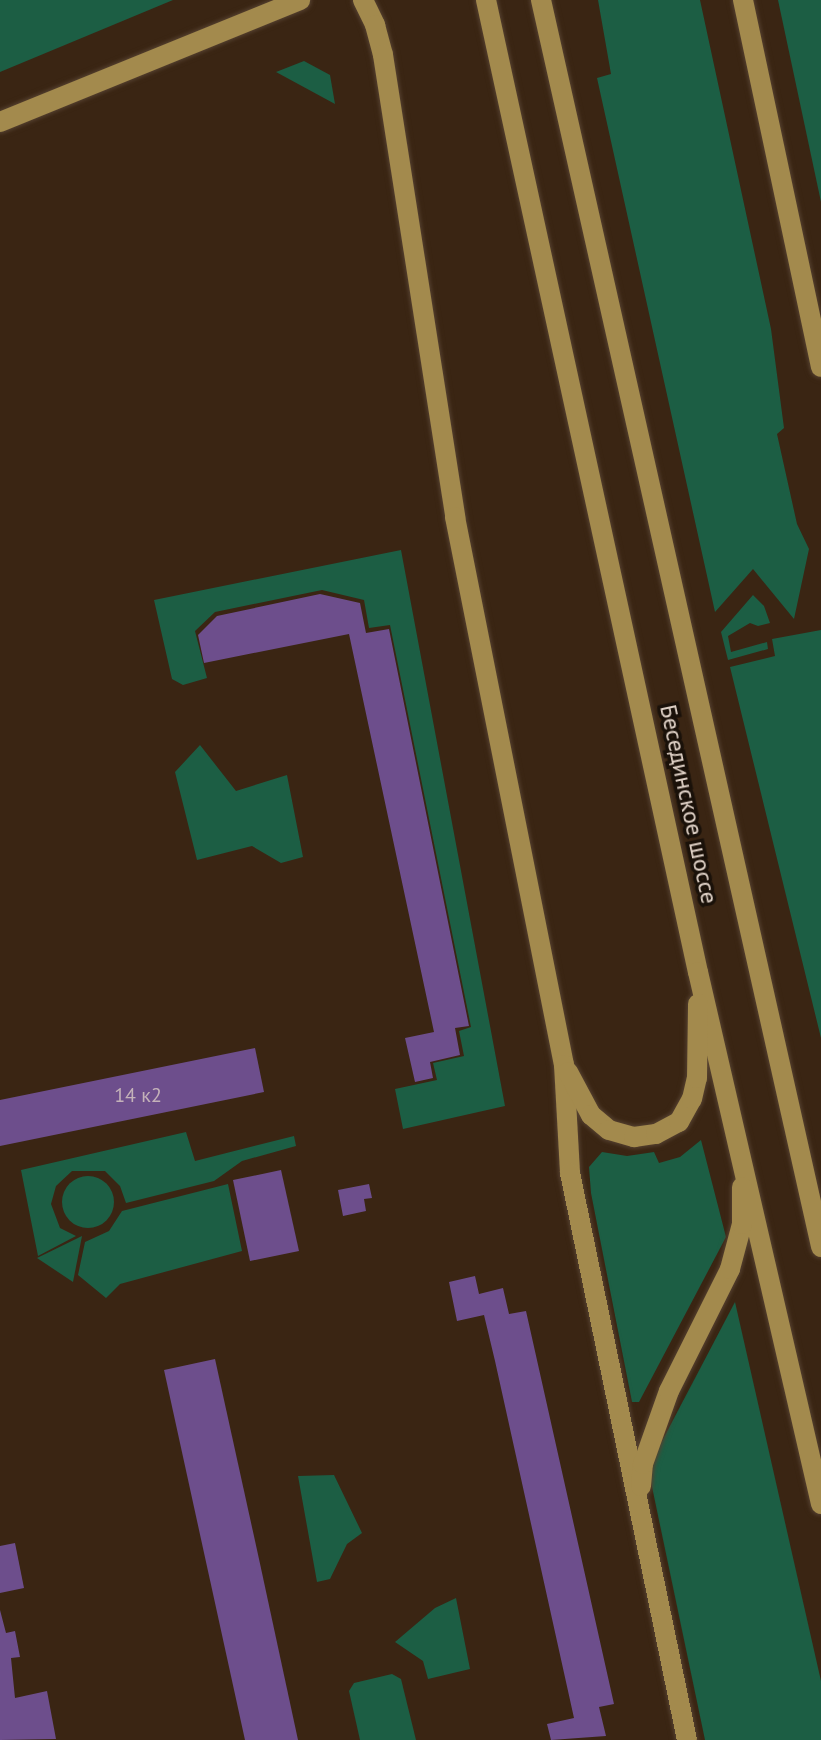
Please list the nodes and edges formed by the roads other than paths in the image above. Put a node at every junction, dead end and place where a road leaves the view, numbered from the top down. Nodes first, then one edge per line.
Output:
1 (300, 0) edge
2 (363, 0) edge
3 (486, 0) edge
4 (541, 0) edge
5 (743, 0) edge
6 (0, 122) edge
7 (821, 367) edge
8 (698, 972) junction
9 (564, 1065) junction
10 (743, 1156) junction
11 (821, 1247) edge
12 (639, 1502) junction
13 (821, 1504) edge
14 (687, 1740) edge

1 - 6 main road
2 - 9 main road
3 - 8 main road, Бесединское шоссе
4 - 11 main road, Бесединское шоссе
5 - 7 main road
8 - 9 main road
8 - 10 main road, Бесединское шоссе
9 - 12 main road
10 - 12 main road
10 - 13 main road, Бесединское шоссе
12 - 14 main road

